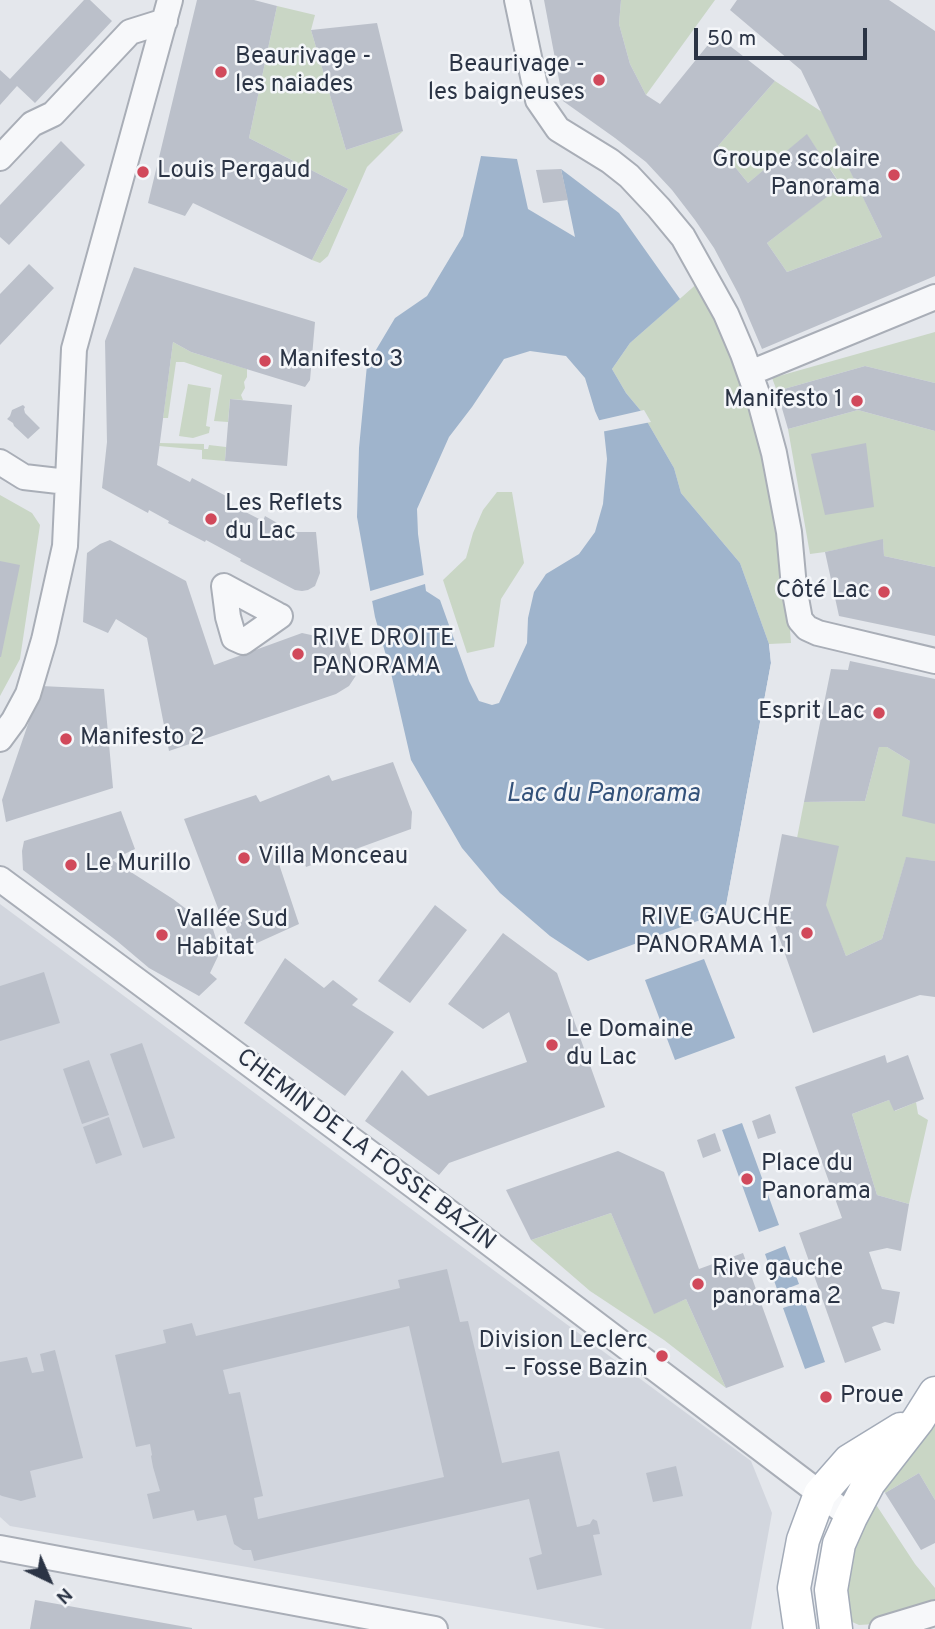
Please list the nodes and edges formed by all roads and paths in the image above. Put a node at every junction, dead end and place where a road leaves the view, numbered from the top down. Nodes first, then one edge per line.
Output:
1 (517, 0) edge
2 (168, 10) edge
3 (0, 158) edge
4 (935, 297) edge
5 (750, 373) junction
6 (0, 462) edge
7 (67, 482) junction
8 (935, 661) edge
9 (0, 738) edge
10 (0, 879) edge
11 (935, 1393) edge
12 (918, 1420) junction
13 (820, 1494) junction
14 (851, 1517) junction
15 (0, 1548) edge
16 (935, 1613) edge
17 (435, 1629) edge
18 (800, 1629) edge
19 (836, 1629) edge
20 (882, 1629) edge

1 - 5 street
2 - 3 street
2 - 7 street
4 - 5 street
5 - 8 street
6 - 7 street
7 - 9 street
10 - 13 street, CHEMIN DE LA FOSSE BAZIN
11 - 12 main road
12 - 13 main road
12 - 14 main road
13 - 14 street, CHEMIN DE LA FOSSE BAZIN
13 - 18 main road
14 - 19 main road
15 - 17 street
16 - 20 street

